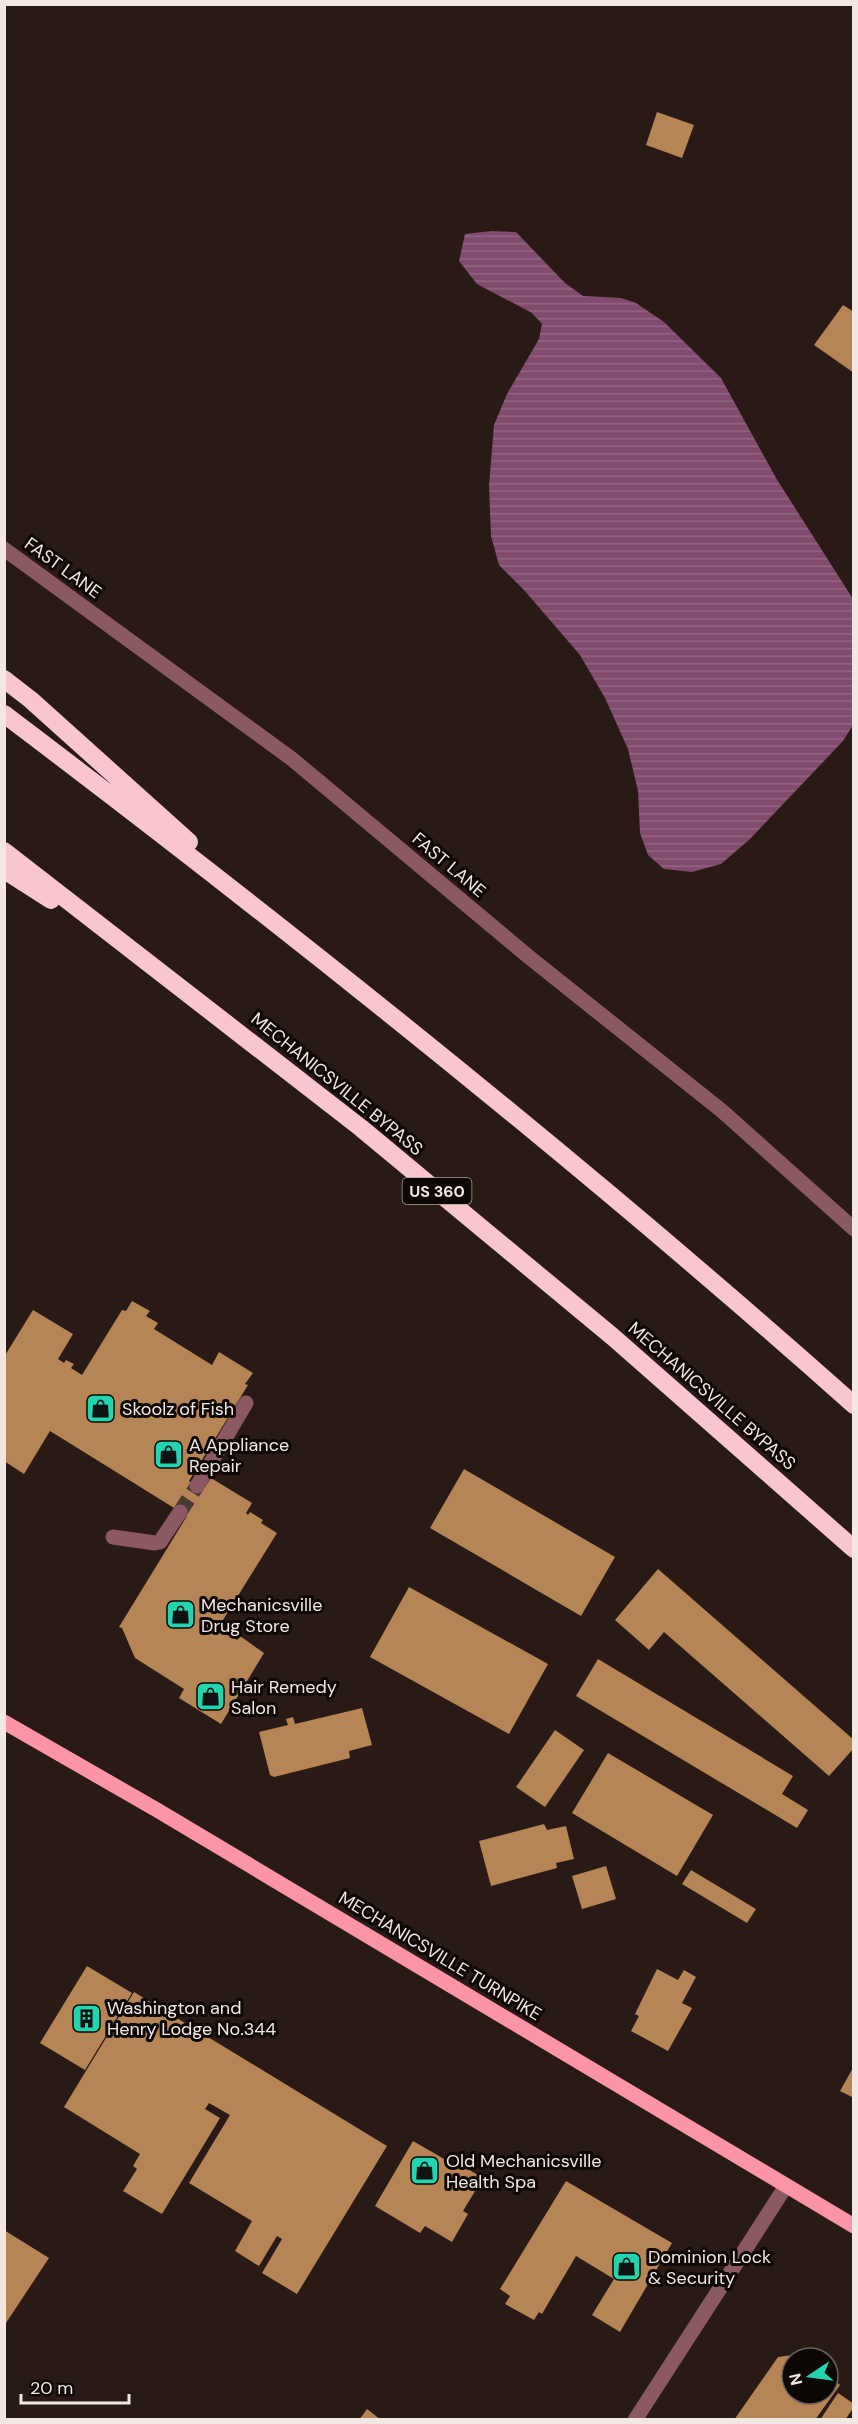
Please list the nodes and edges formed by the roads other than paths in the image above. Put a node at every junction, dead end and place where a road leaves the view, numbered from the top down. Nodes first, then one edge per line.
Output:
1 (4, 549) edge
2 (4, 679) edge
3 (4, 714) edge
4 (4, 851) edge
5 (4, 870) edge
6 (309, 950) junction
7 (152, 965) junction
8 (854, 1229) edge
9 (246, 1402) dead end
10 (854, 1404) edge
11 (197, 1486) tunnel mouth
12 (180, 1512) tunnel mouth
13 (113, 1537) dead end
14 (854, 1549) edge
15 (4, 1722) edge
16 (786, 2186) junction
17 (854, 2226) edge
18 (635, 2420) edge

1 - 8 street, FAST LANE
2 - 6 highway
3 - 6 highway
4 - 7 highway, MECHANICSVILLE BYPASS / US 360
5 - 7 highway
6 - 10 highway
7 - 14 highway, MECHANICSVILLE BYPASS / US 360
9 - 11 street
12 - 13 street
15 - 16 main road, MECHANICSVILLE TURNPIKE
16 - 17 main road, MECHANICSVILLE TURNPIKE
16 - 18 street

